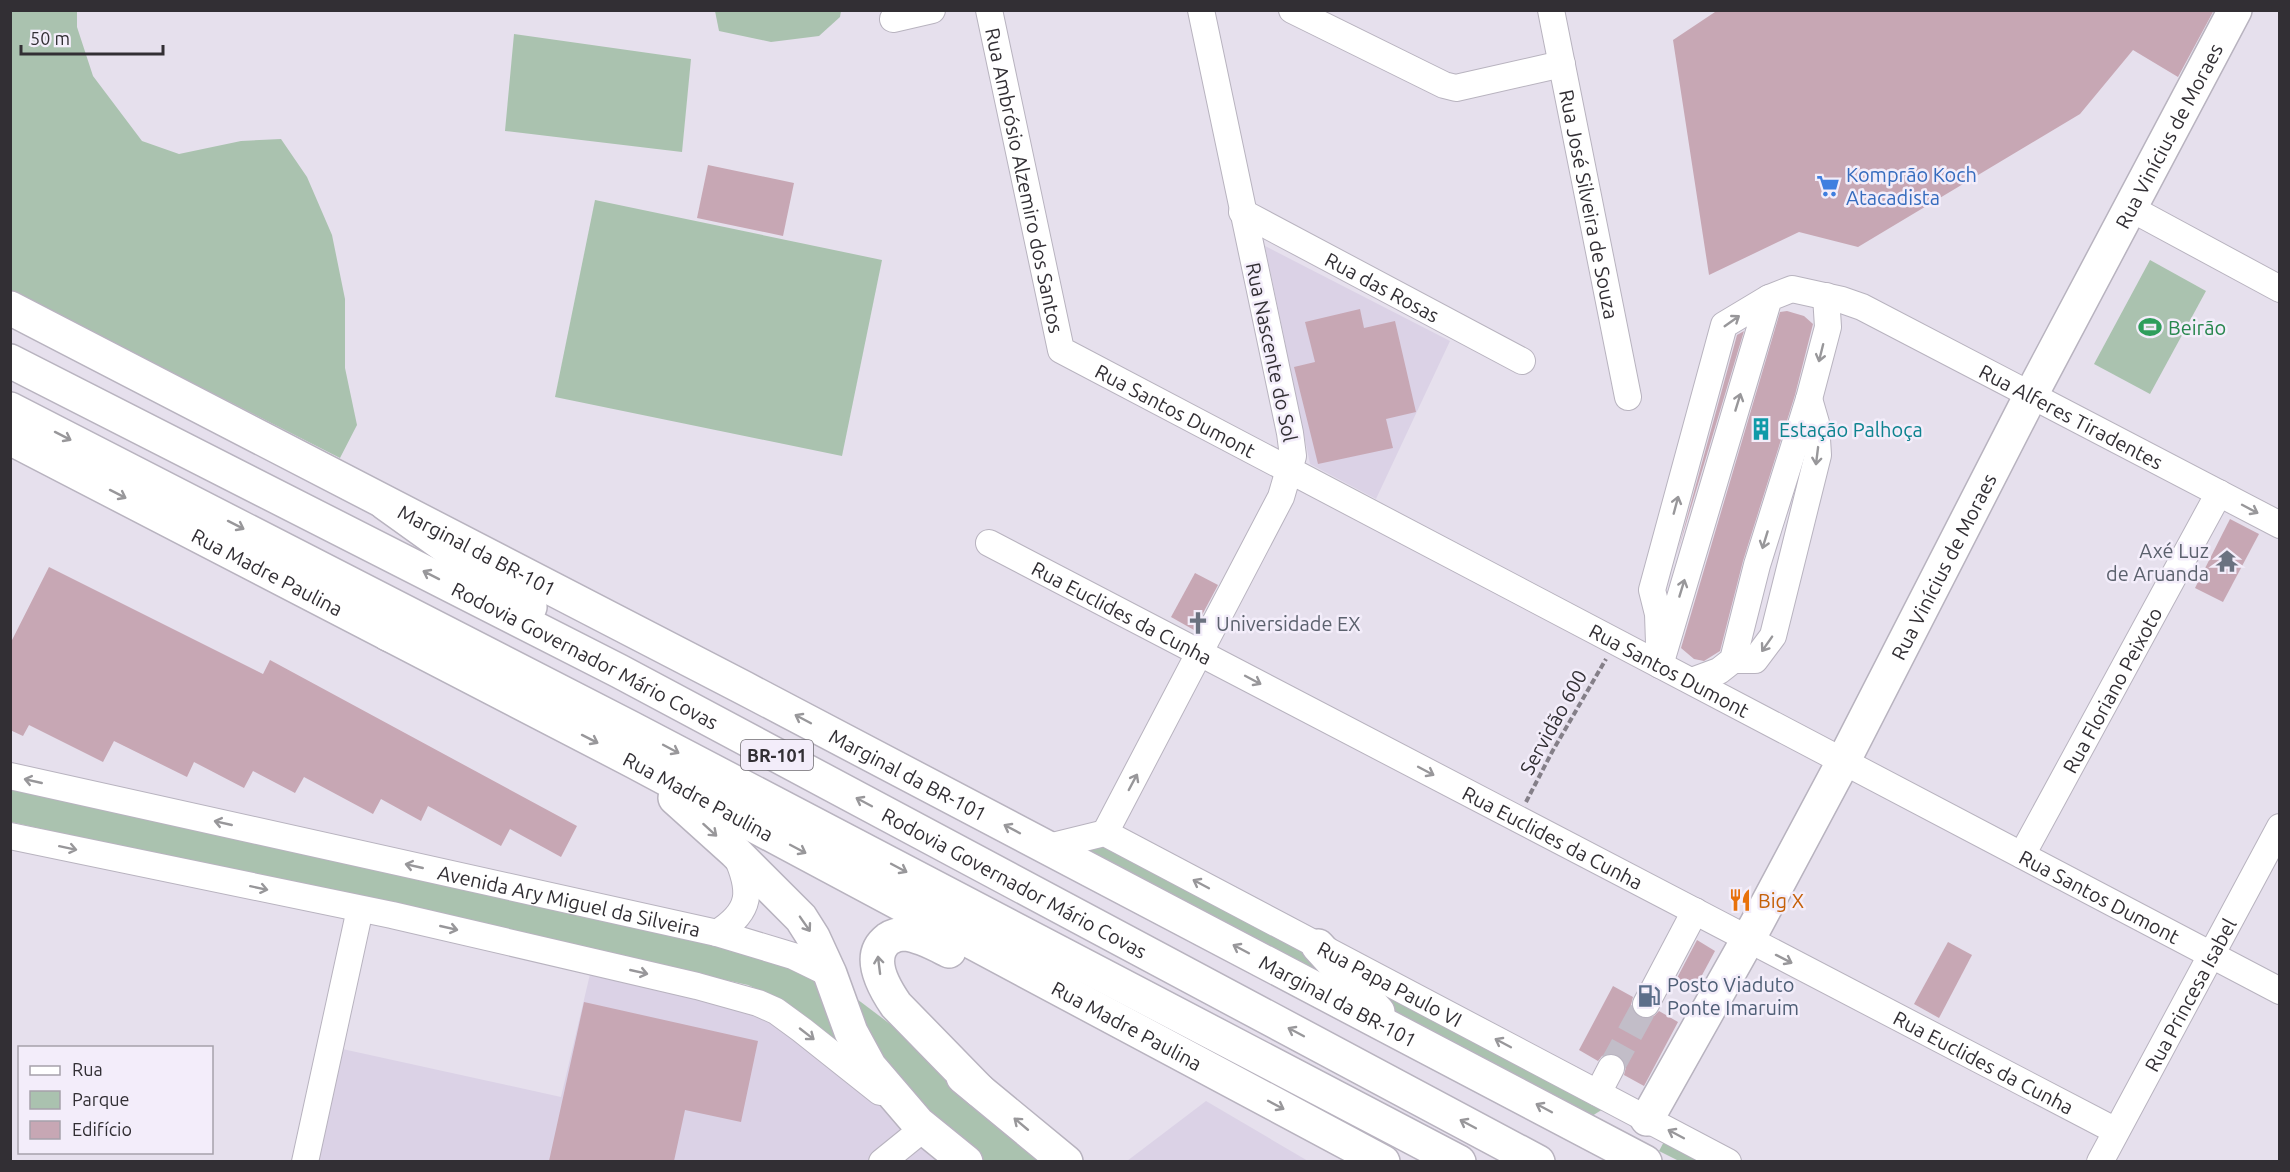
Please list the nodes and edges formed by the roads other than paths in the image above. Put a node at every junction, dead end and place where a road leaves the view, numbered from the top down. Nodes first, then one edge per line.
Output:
1 (932, 10) edge
2 (989, 10) edge
3 (1201, 10) edge
4 (1292, 10) edge
5 (1551, 10) edge
6 (2235, 10) edge
7 (893, 19) dead end
8 (1562, 64) junction
9 (2130, 207) junction
10 (1242, 212) junction
11 (2280, 289) edge
12 (1826, 296) junction
13 (1769, 298) junction
14 (10, 308) edge
15 (1061, 350) joint
16 (10, 361) edge
17 (1522, 361) dead end
18 (2031, 395) junction
19 (1628, 397) dead end
20 (10, 409) edge
21 (10, 438) edge
22 (1290, 470) junction
23 (2219, 493) junction
24 (385, 503) junction
25 (2280, 525) edge
26 (989, 543) dead end
27 (388, 634) junction
28 (1201, 653) junction
29 (1660, 665) junction
30 (619, 671) junction
31 (1692, 681) junction
32 (631, 728) junction
33 (635, 762) junction
34 (1843, 762) junction
35 (10, 776) edge
36 (2280, 827) edge
37 (1105, 833) junction
38 (10, 836) edge
39 (1048, 848) junction
40 (735, 852) junction
41 (2022, 855) junction
42 (360, 909) junction
43 (1695, 911) junction
44 (717, 933) junction
45 (1747, 940) junction
46 (1318, 946) junction
47 (2211, 955) junction
48 (830, 975) junction
49 (2280, 991) edge
50 (1072, 996) junction
51 (1646, 1004) tunnel mouth
52 (1394, 1029) junction
53 (1611, 1068) tunnel mouth
54 (979, 1090) junction
55 (1598, 1093) junction
56 (1647, 1119) junction
57 (921, 1125) junction
58 (1580, 1127) junction
59 (2116, 1131) junction
60 (1634, 1159) edge
61 (305, 1161) edge
62 (882, 1161) edge
63 (966, 1161) edge
64 (1066, 1161) edge
65 (1383, 1161) edge
66 (1459, 1161) edge
67 (1538, 1161) edge
68 (1594, 1161) edge
69 (1728, 1161) edge
70 (2100, 1161) edge

1 - 7 street
2 - 15 street, Rua Ambrósio Alzemiro dos Santos
3 - 10 street, Rua Nascente do Sol
4 - 8 street
5 - 8 street, Rua José Silveira de Souza
6 - 9 main road, Rua Vinícius de Moraes
8 - 19 street, Rua José Silveira de Souza
9 - 11 street
9 - 18 main road, Rua Vinícius de Moraes
10 - 17 street, Rua das Rosas
10 - 22 street, Rua Nascente do Sol
12 - 13 street, Rua Alferes Tiradentes
12 - 18 street, Rua Alferes Tiradentes
12 -> 31 street
29 -> 13 street
29 -> 13 street, Rua Alferes Tiradentes
14 - 24 main road, Marginal da BR-101
15 - 22 street, Rua Santos Dumont
30 -> 16 main road, Rodovia Governador Mário Covas / BR-101
18 - 23 street, Rua Alferes Tiradentes
18 - 34 main road, Rua Vinícius de Moraes
20 -> 32 main road, Rodovia Governador Mário Covas / BR-101
21 -> 27 main road, Rua Madre Paulina
22 - 28 street, Rua Nascente do Sol
22 - 29 street, Rua Santos Dumont
23 -> 25 street, Rua Alferes Tiradentes
23 - 41 street, Rua Floriano Peixoto
24 - 30 main road
39 -> 24 main road, Marginal da BR-101
26 - 28 street, Rua Euclides da Cunha
27 - 32 main road
27 -> 33 main road, Rua Madre Paulina
37 -> 28 street, Rua Nascente do Sol
28 -> 43 street, Rua Euclides da Cunha
29 - 31 street, Rua Santos Dumont
67 -> 30 main road, Rodovia Governador Mário Covas / BR-101
31 - 34 street, Rua Santos Dumont
32 -> 66 main road, Rodovia Governador Mário Covas / BR-101
33 -> 40 main road
33 -> 50 main road, Rua Madre Paulina
34 - 41 street, Rua Santos Dumont
34 - 45 main road, Rua Vinícius de Moraes
44 -> 35 street, Avenida Ary Miguel da Silveira
36 - 47 street, Rua Princesa Isabel
37 - 39 street
46 -> 37 street, Rua Papa Paulo VI
38 -> 42 street
52 -> 39 main road, Marginal da BR-101
40 - 44 street
40 -> 48 main road
41 - 47 street, Rua Santos Dumont
42 -> 57 street
42 - 61 street
43 - 45 street, Rua Euclides da Cunha
43 - 51 street
44 - 48 street, Avenida Ary Miguel da Silveira
45 - 56 main road, Rua Vinícius de Moraes
45 -> 59 street, Rua Euclides da Cunha
46 - 52 main road
55 -> 46 street, Rua Papa Paulo VI
47 - 49 street, Rua Santos Dumont
47 - 59 street, Rua Princesa Isabel
48 - 54 main road, Avenida Ary Miguel da Silveira
48 - 57 main road
54 -> 50 main road
50 -> 65 main road, Rua Madre Paulina
58 -> 52 main road, Marginal da BR-101
53 - 55 street
64 -> 54 main road, Avenida Ary Miguel da Silveira
55 - 56 street, Rua Papa Paulo VI
69 -> 56 street, Rua Papa Paulo VI
57 - 62 street
57 - 63 main road
58 - 60 main road, Marginal da BR-101
58 - 68 main road
59 - 70 street, Rua Princesa Isabel

